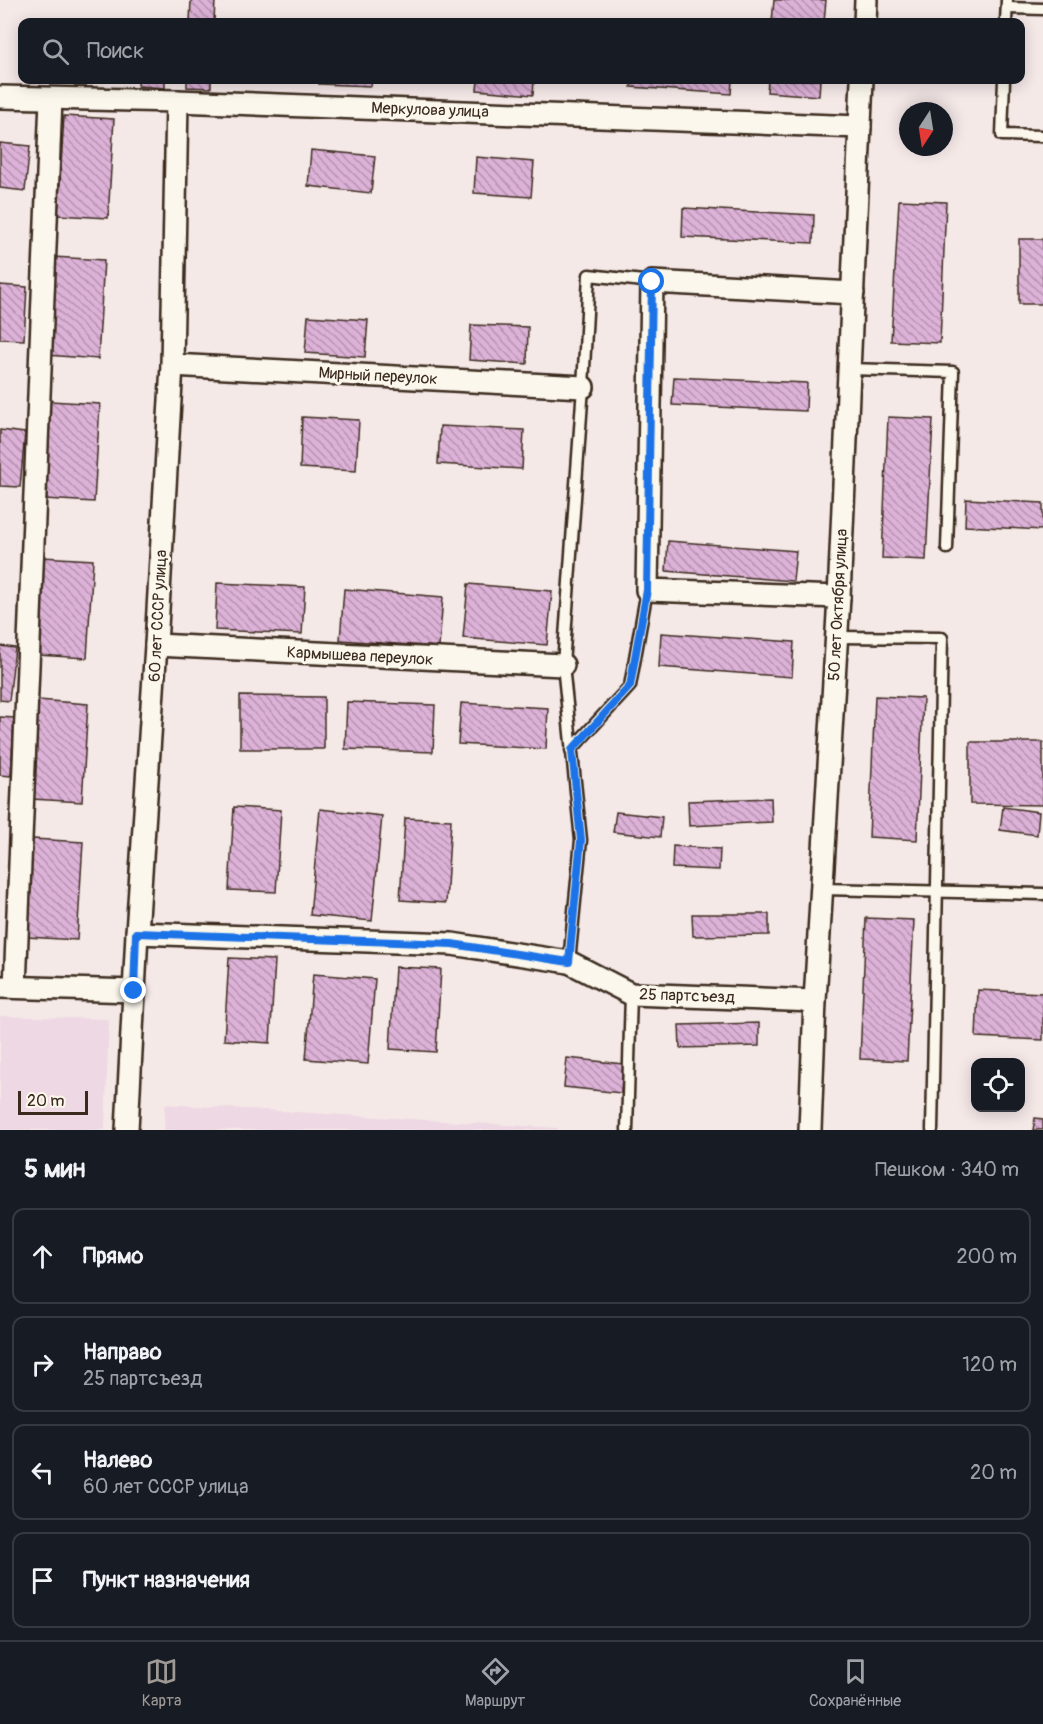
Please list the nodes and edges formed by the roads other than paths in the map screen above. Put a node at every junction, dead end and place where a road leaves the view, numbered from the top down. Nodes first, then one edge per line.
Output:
1 (866, 0) edge
2 (1007, 4) edge
3 (1043, 9) edge
4 (865, 18) edge
5 (862, 84) edge
6 (1004, 84) edge
7 (0, 98) edge
8 (51, 99) junction
9 (177, 100) junction
10 (860, 127) junction
11 (1043, 136) edge
12 (652, 282) junction
13 (853, 293) junction
14 (172, 365) junction
15 (849, 369) junction
16 (584, 387) junction
17 (947, 548) dead end
18 (647, 590) junction
19 (839, 597) junction
20 (837, 637) junction
21 (156, 645) junction
22 (563, 665) junction
23 (572, 750) junction
24 (822, 890) junction
25 (937, 892) junction
26 (1043, 894) edge
27 (136, 933) junction
28 (569, 962) junction
29 (8, 987) edge
30 (134, 991) junction
31 (632, 994) junction
32 (815, 1001) junction
33 (127, 1130) edge
34 (627, 1130) edge
35 (810, 1130) edge
36 (932, 1130) edge

1 - 4 street
2 - 3 lane
5 - 10 street, 50 лет Октября улица
6 - 11 lane
7 - 8 street, Меркулова улица
8 - 9 street, Меркулова улица
8 - 29 street
9 - 10 street, Меркулова улица
9 - 14 street, 60 лет СССР улица
10 - 13 street, 50 лет Октября улица
12 - 13 street
12 - 16 lane
12 - 18 street
13 - 15 street, 50 лет Октября улица
14 - 16 street, Мирный переулок
14 - 21 street, 60 лет СССР улица
15 - 17 lane
15 - 19 street, 50 лет Октября улица
16 - 22 lane
18 - 19 street
18 - 23 lane
19 - 20 street, 50 лет Октября улица
20 - 24 street, 50 лет Октября улица
20 - 25 lane
21 - 22 street, Кармышева переулок
21 - 27 street, 60 лет СССР улица
22 - 23 lane
23 - 28 lane
24 - 25 lane
24 - 32 street, 50 лет Октября улица
25 - 26 lane
25 - 36 lane
27 - 28 street, 25 партсъезд
27 - 30 street, 60 лет СССР улица
28 - 31 street, 25 партсъезд
29 - 30 street
30 - 33 street, 60 лет СССР улица
31 - 32 street, 25 партсъезд
31 - 34 lane
32 - 35 street, 50 лет Октября улица

